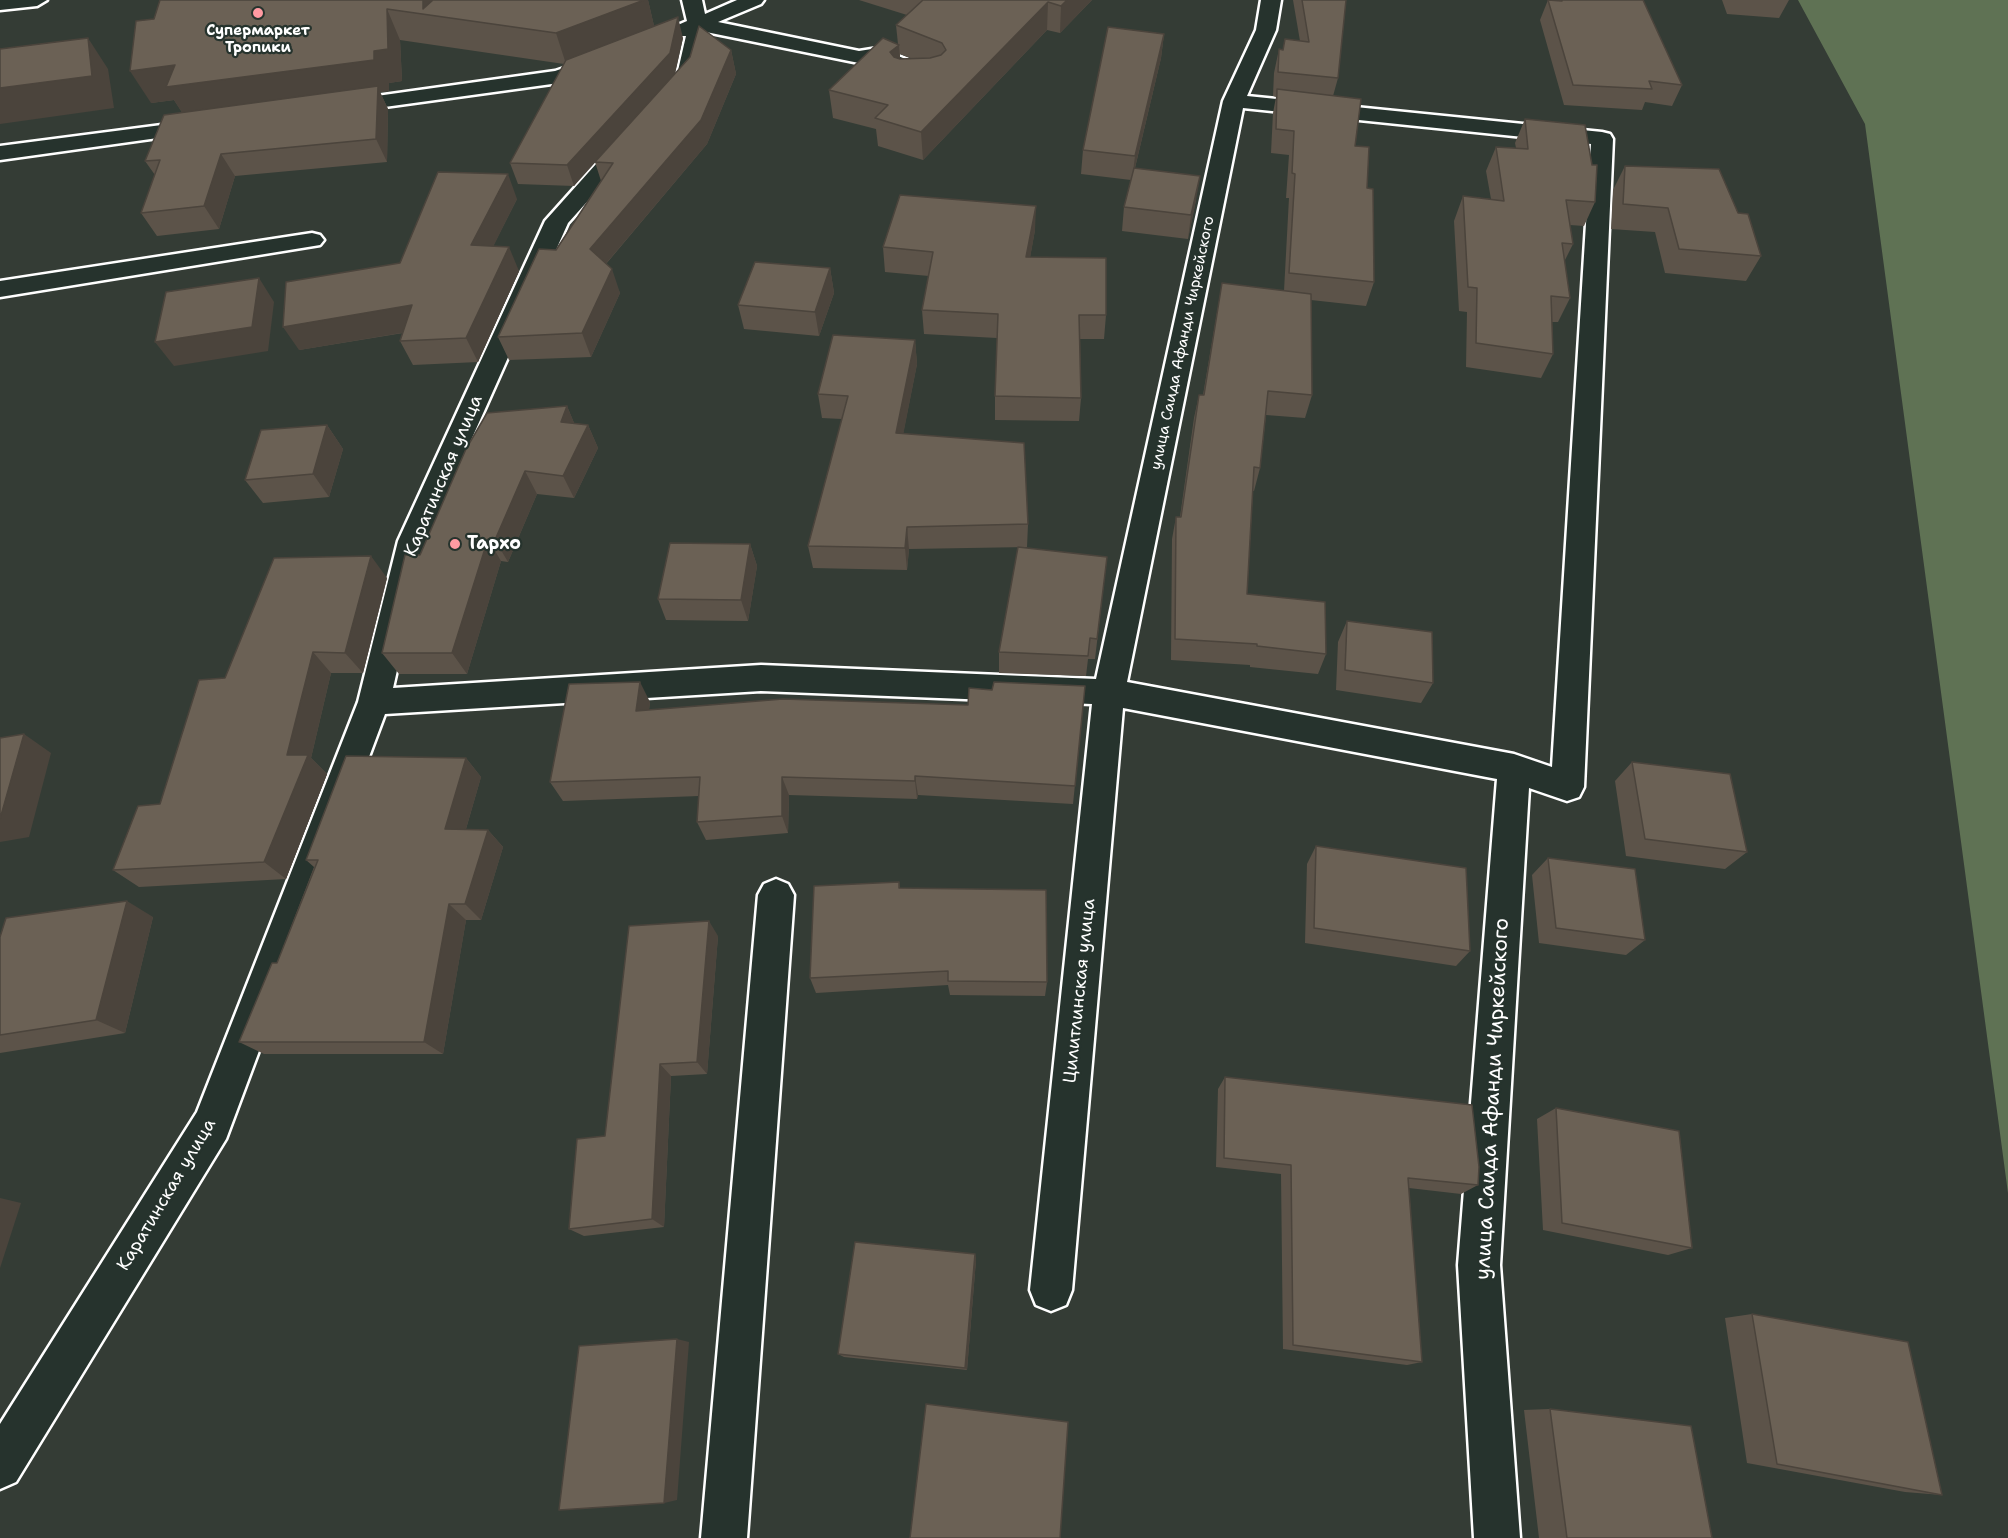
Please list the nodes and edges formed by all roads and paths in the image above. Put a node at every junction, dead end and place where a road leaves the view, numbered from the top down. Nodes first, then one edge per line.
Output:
1 (37, 0) edge
2 (754, 0) edge
3 (1271, 0) edge
4 (0, 4) edge
5 (695, 12) edge
6 (655, 40) edge
7 (623, 53) edge
8 (916, 77) edge
9 (1234, 101) junction
10 (326, 109) edge
11 (221, 123) edge
12 (0, 153) edge
13 (312, 240) dead end
14 (0, 289) edge
15 (1109, 692) junction
16 (374, 702) junction
17 (1514, 768) junction
18 (776, 895) dead end
19 (1052, 1290) dead end
20 (0, 1466) edge
21 (724, 1538) edge
22 (1497, 1538) edge

1 - 4 main road
2 - 5 main road
3 - 9 main road, улица Саида Афанди Чиркейского
5 - 6 main road
5 - 8 main road
5 - 16 main road, Каратинская улица
7 - 10 main road
9 - 15 main road, улица Саида Афанди Чиркейского
9 - 17 main road
11 - 12 main road
13 - 14 main road
15 - 16 main road
15 - 17 main road
15 - 19 main road, Цилитлинская улица
16 - 20 main road, Каратинская улица
17 - 22 main road, улица Саида Афанди Чиркейского
18 - 21 main road

